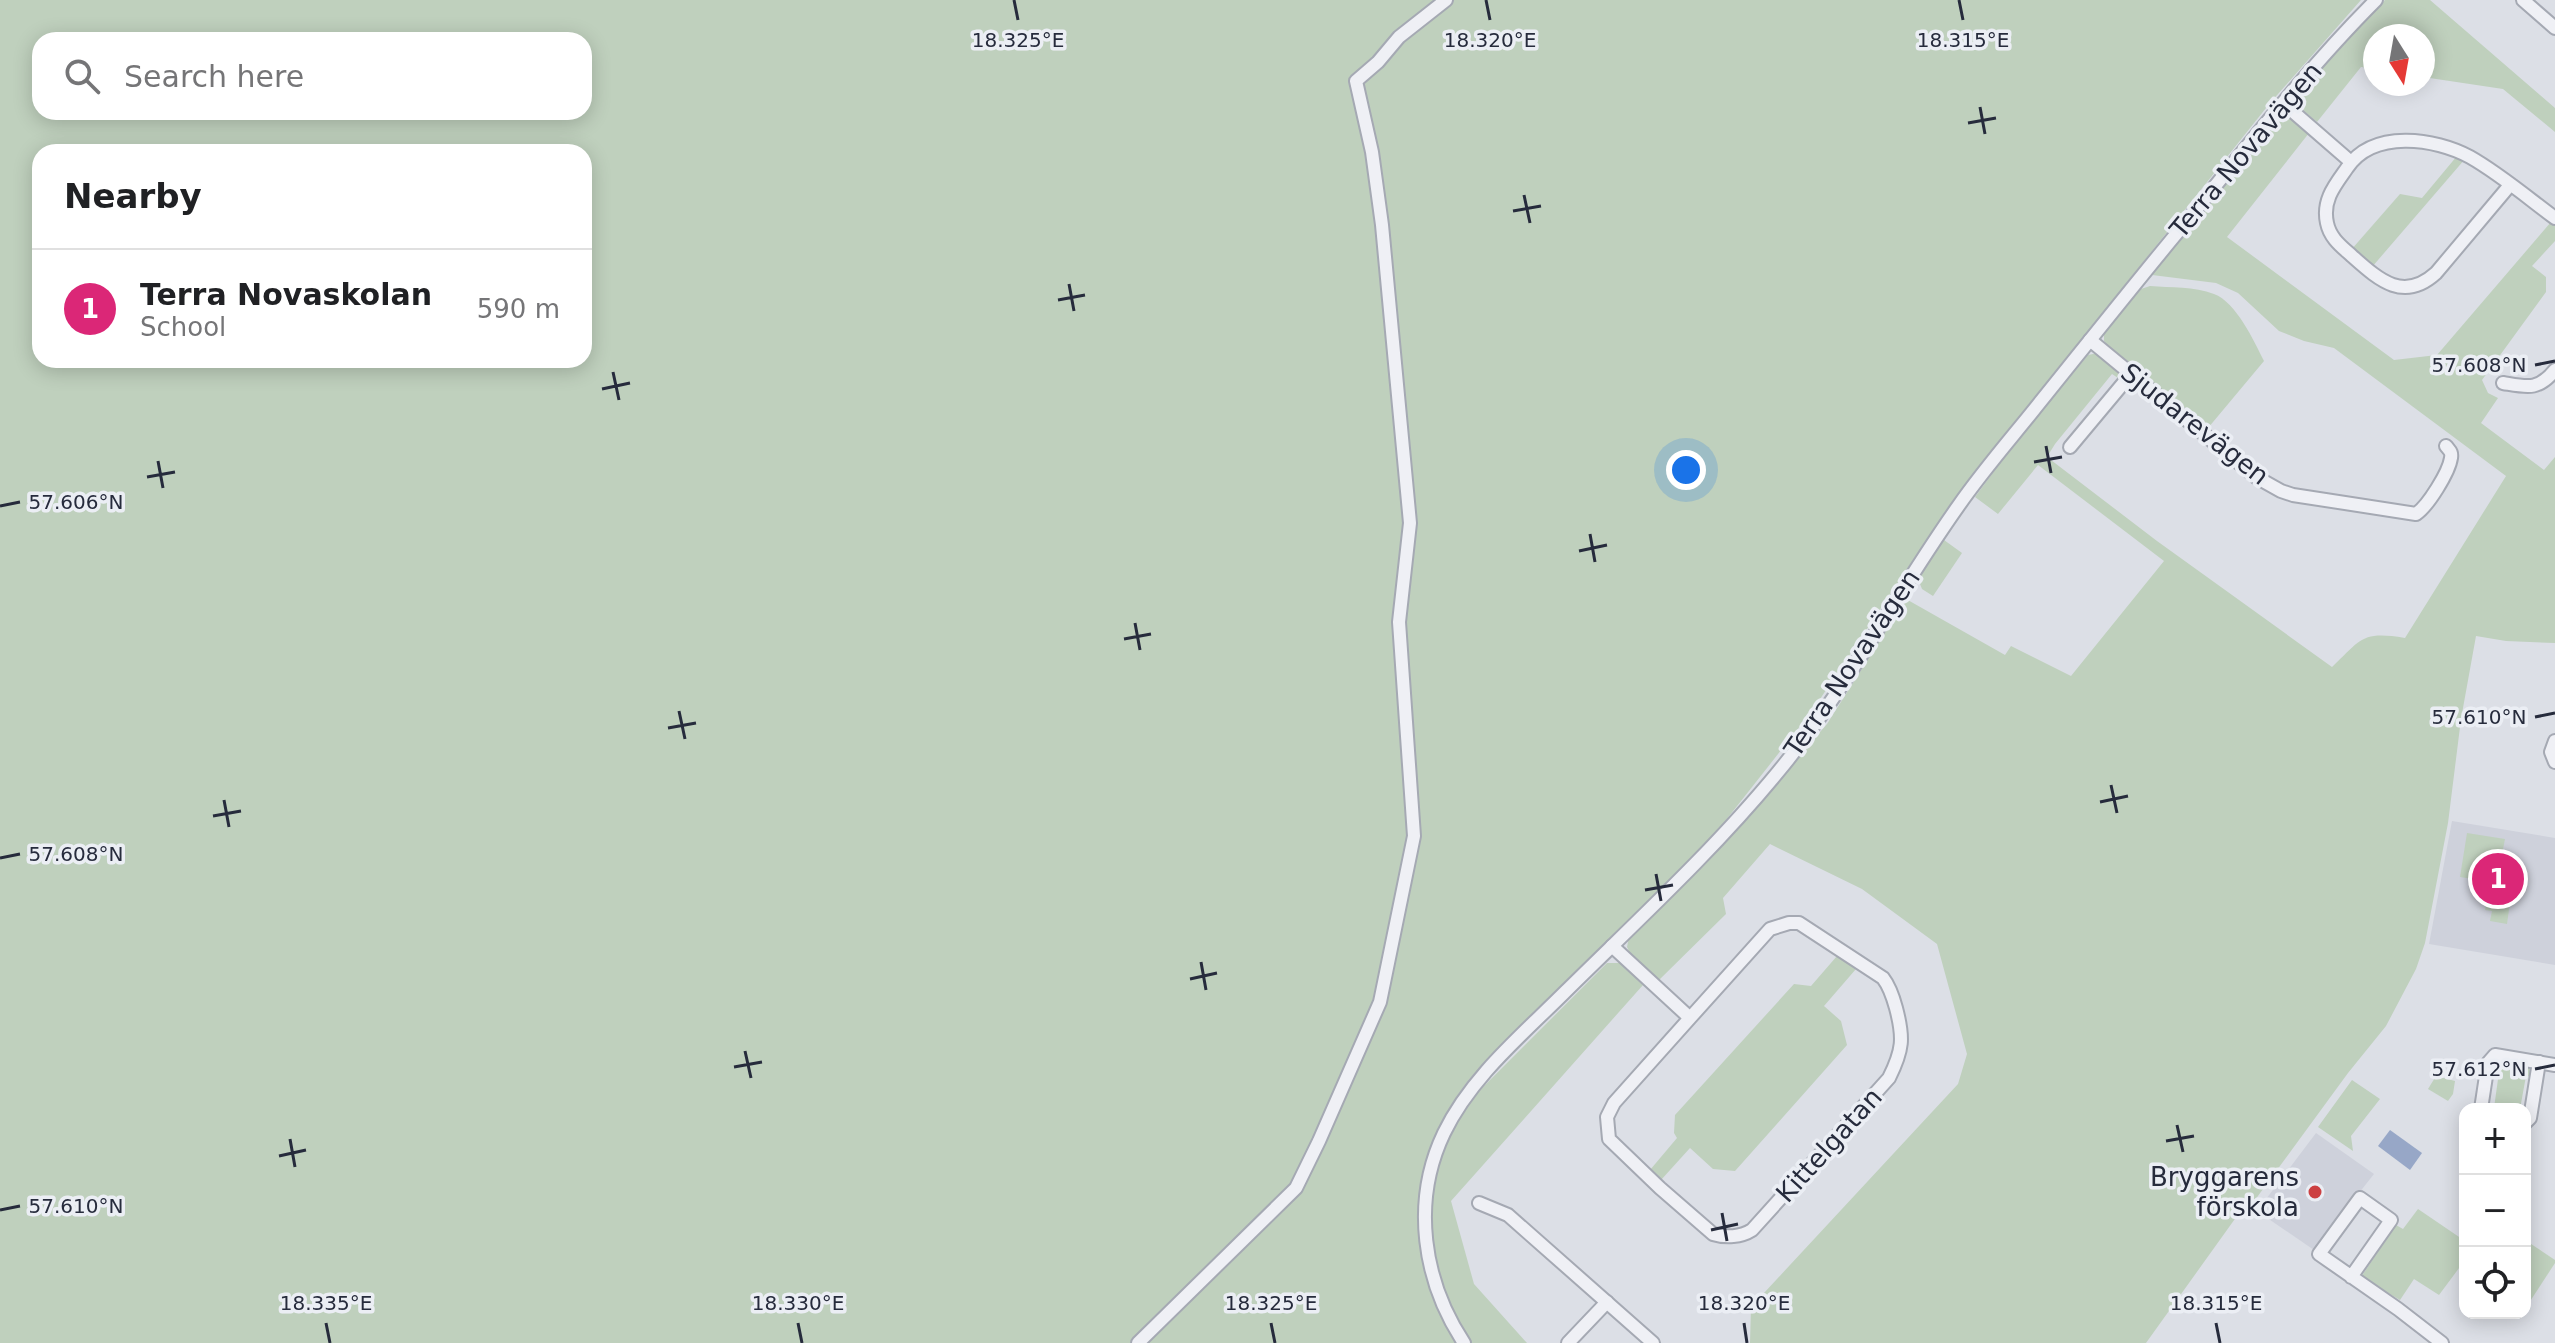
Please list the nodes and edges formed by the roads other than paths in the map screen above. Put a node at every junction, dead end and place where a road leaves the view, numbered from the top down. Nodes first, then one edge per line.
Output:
1 (1446, 0) edge
2 (2376, 0) edge
3 (2527, 1) edge
4 (2555, 28) edge
5 (2283, 103) junction
6 (2351, 162) junction
7 (2510, 185) junction
8 (2555, 218) edge
9 (2090, 340) junction
10 (2555, 370) edge
11 (2131, 374) junction
12 (2503, 383) dead end
13 (2446, 446) dead end
14 (2070, 447) dead end
15 (2555, 741) edge
16 (2555, 762) edge
17 (1612, 946) junction
18 (1690, 1018) junction
19 (2539, 1062) junction
20 (2555, 1065) edge
21 (2482, 1103) edge
22 (2531, 1112) edge
23 (1479, 1203) dead end
24 (2351, 1277) junction
25 (1607, 1302) junction
26 (1138, 1343) edge
27 (1464, 1343) edge
28 (1568, 1343) edge
29 (1653, 1343) edge
30 (2442, 1343) edge

1 - 26 street
2 - 5 street, Terra Novavägen
3 - 4 street
5 - 6 street
5 - 9 street, Terra Novavägen
6 - 7 street
6 - 7 street
7 - 8 street
9 - 11 street, Sjudarevägen
9 - 17 street, Terra Novavägen
10 - 12 street
11 - 13 street, Sjudarevägen
11 - 14 street
15 - 16 street
17 - 18 street
17 - 27 street, Terra Novavägen
18 - 18 street, Kittelgatan
19 - 20 street
19 - 21 street
19 - 22 street
23 - 25 street
24 - 24 street
24 - 30 street
25 - 28 street
25 - 29 street

